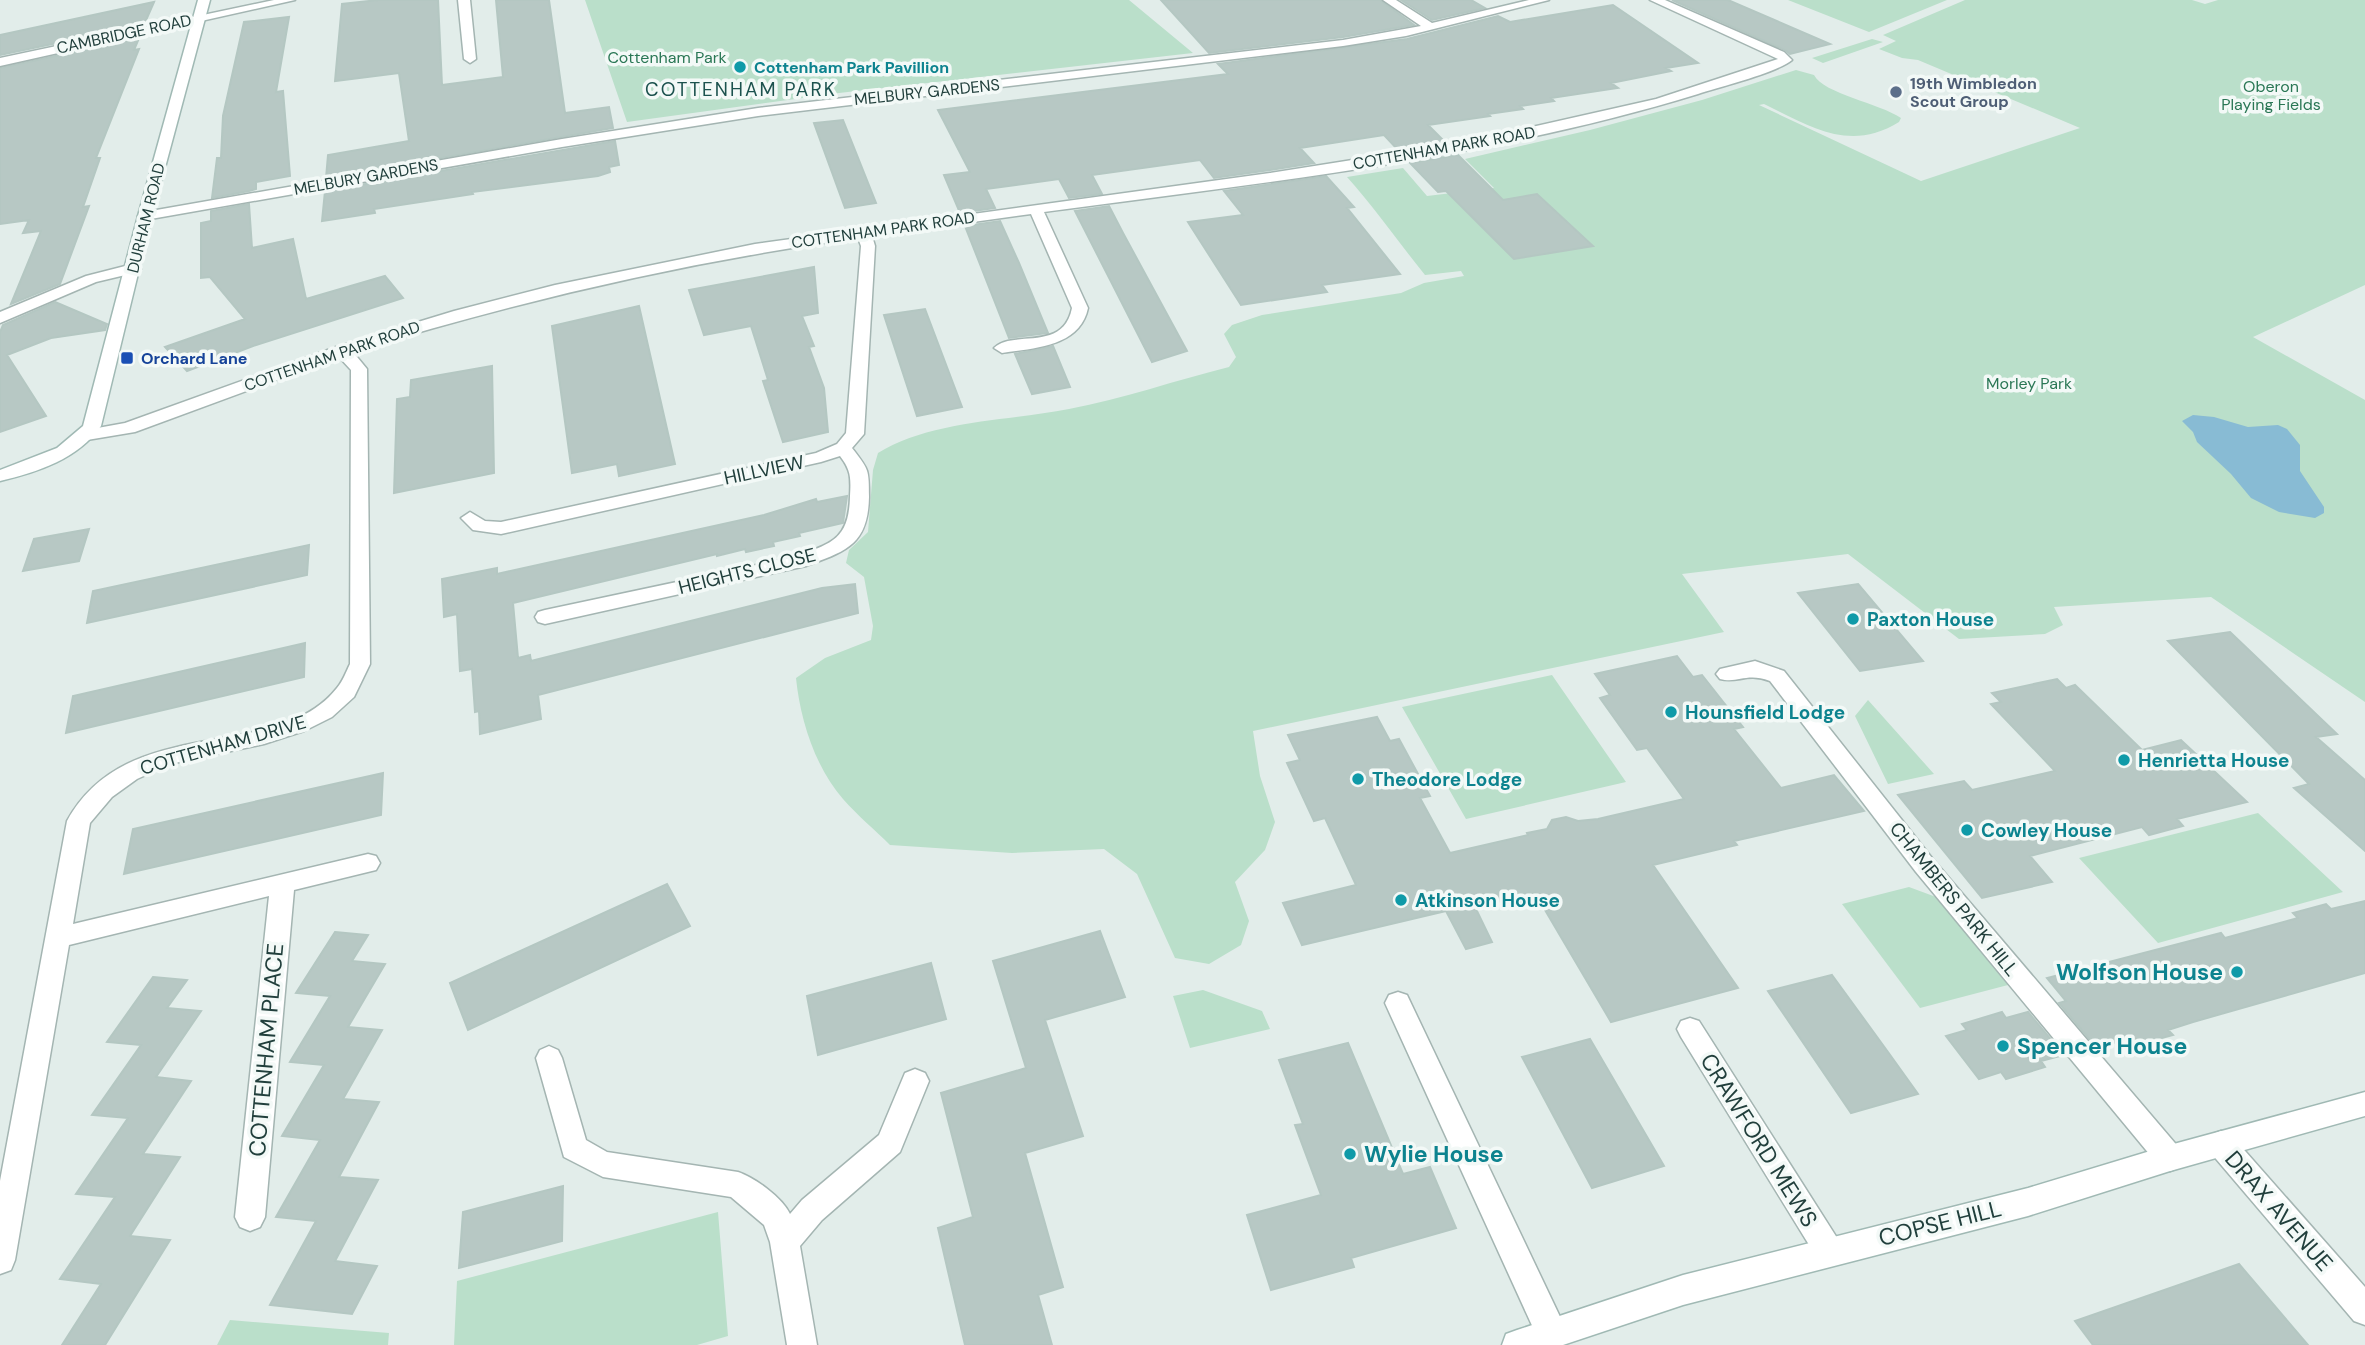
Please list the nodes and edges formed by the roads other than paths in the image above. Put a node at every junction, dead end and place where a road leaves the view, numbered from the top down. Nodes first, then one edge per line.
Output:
1 (204, 0) edge
2 (289, 0) edge
3 (464, 0) edge
4 (1389, 0) edge
5 (1543, 0) edge
6 (1656, 0) edge
7 (199, 18) junction
8 (1430, 27) junction
9 (470, 59) dead end
10 (0, 62) edge
11 (1035, 208) junction
12 (145, 215) junction
13 (864, 232) junction
14 (133, 269) junction
15 (0, 318) edge
16 (1002, 348) dead end
17 (342, 350) junction
18 (87, 435) junction
19 (843, 448) junction
20 (0, 476) edge
21 (470, 518) dead end
22 (545, 617) dead end
23 (1727, 674) dead end
24 (368, 863) dead end
25 (282, 884) junction
26 (59, 937) junction
27 (1398, 1003) dead end
28 (1690, 1029) dead end
29 (549, 1058) dead end
30 (915, 1081) dead end
31 (2365, 1104) edge
32 (2221, 1144) junction
33 (2170, 1158) junction
34 (250, 1217) dead end
35 (785, 1242) junction
36 (1829, 1251) junction
37 (0, 1260) edge
38 (2365, 1310) edge
39 (1551, 1332) junction
40 (802, 1345) edge
41 (1517, 1345) edge

1 - 7 street, DURHAM ROAD
2 - 7 street, CAMBRIDGE ROAD
3 - 9 street
4 - 8 street
5 - 8 street, MELBURY GARDENS
6 - 11 street, COTTENHAM PARK ROAD
7 - 10 street, CAMBRIDGE ROAD
7 - 12 street, DURHAM ROAD
8 - 12 street, MELBURY GARDENS
11 - 13 street, COTTENHAM PARK ROAD
11 - 16 street
12 - 14 street, DURHAM ROAD
13 - 17 street, COTTENHAM PARK ROAD
13 - 19 street
14 - 15 street
14 - 18 street, DURHAM ROAD
17 - 18 street, COTTENHAM PARK ROAD
17 - 26 street, COTTENHAM DRIVE
18 - 20 street, COTTENHAM PARK ROAD
19 - 21 street, HILLVIEW
19 - 22 street, HEIGHTS CLOSE
23 - 33 street, CHAMBERS PARK HILL
24 - 25 street
25 - 26 street
25 - 34 street, COTTENHAM PLACE
26 - 37 street, COTTENHAM DRIVE
27 - 39 street
28 - 36 street, CRAWFORD MEWS
29 - 35 street
30 - 35 street
31 - 32 street, COPSE HILL
32 - 33 street, COPSE HILL
32 - 38 street, DRAX AVENUE
33 - 36 street, COPSE HILL
35 - 40 street
36 - 39 street, COPSE HILL
39 - 41 street, COPSE HILL

